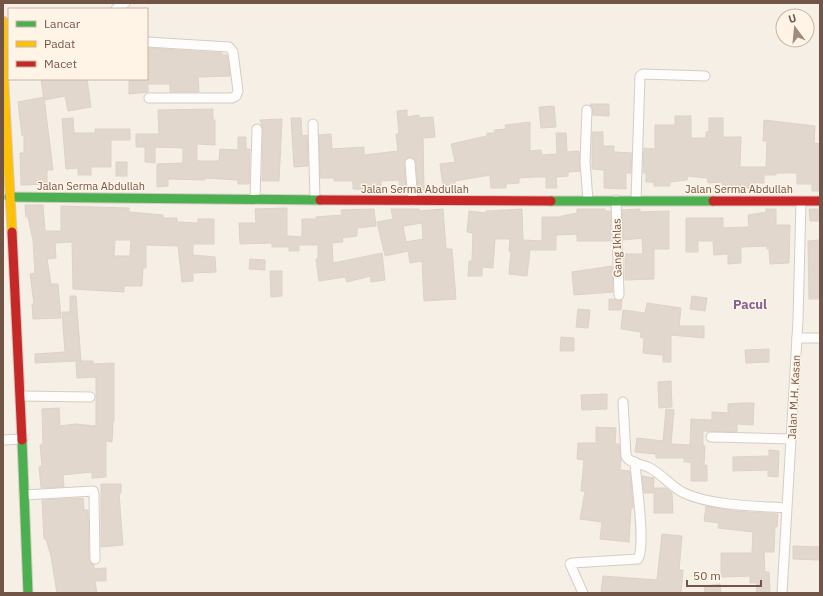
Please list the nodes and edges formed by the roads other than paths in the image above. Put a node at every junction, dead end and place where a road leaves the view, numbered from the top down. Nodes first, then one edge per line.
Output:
1 (3, 21) edge
2 (148, 42) edge
3 (705, 76) dead end
4 (13, 80) edge
5 (4, 86) edge
6 (149, 98) dead end
7 (587, 110) dead end
8 (313, 124) dead end
9 (257, 129) dead end
10 (410, 163) dead end
11 (10, 197) junction
12 (255, 199) junction
13 (314, 200) junction
14 (588, 200) junction
15 (616, 200) junction
16 (636, 200) junction
17 (413, 201) junction
18 (801, 201) junction
19 (820, 201) edge
20 (619, 295) dead end
21 (797, 338) junction
22 (820, 338) edge
23 (20, 396) junction
24 (90, 397) dead end
25 (623, 402) dead end
26 (711, 437) dead end
27 (22, 439) junction
28 (3, 440) edge
29 (791, 440) junction
30 (635, 462) junction
31 (24, 495) junction
32 (786, 508) junction
33 (95, 559) dead end
34 (28, 593) edge
35 (583, 593) edge
36 (782, 593) edge

1 - 5 main road
2 - 6 street
3 - 16 street
4 - 5 street
5 - 11 main road
7 - 14 street
8 - 13 street
9 - 12 street
10 - 17 street
11 - 12 main road, Jalan Serma Abdullah
11 - 23 main road
12 - 13 main road, Jalan Serma Abdullah
13 - 17 main road, Jalan Serma Abdullah
14 - 15 main road, Jalan Serma Abdullah
14 - 17 main road, Jalan Serma Abdullah
15 - 16 main road, Jalan Serma Abdullah
15 - 20 street, Gang Ikhlas
16 - 18 main road, Jalan Serma Abdullah
18 - 19 main road, Jalan Serma Abdullah
18 - 21 street, Jalan M.H. Kasan
21 - 22 street
21 - 29 street, Jalan M.H. Kasan
23 - 24 street
23 - 27 main road
25 - 30 street
26 - 29 street
27 - 28 street
27 - 31 main road
29 - 32 street, Jalan M.H. Kasan
30 - 32 street
30 - 35 street
31 - 33 street
31 - 34 main road
32 - 36 street, Jalan M.H. Kasan

